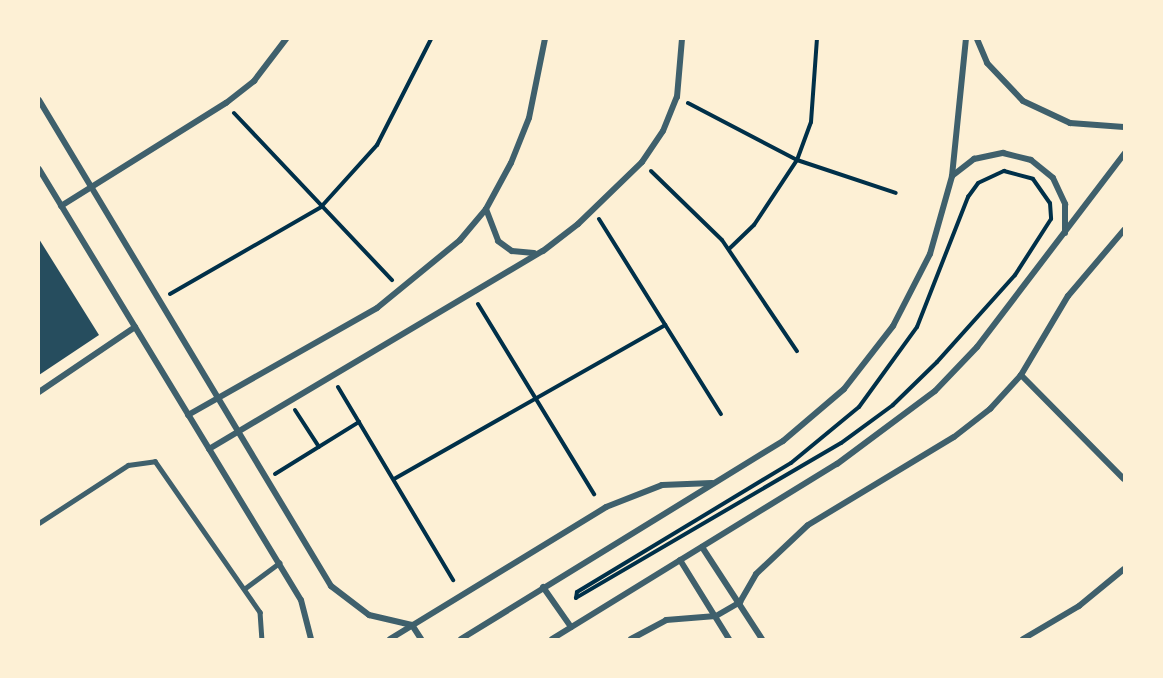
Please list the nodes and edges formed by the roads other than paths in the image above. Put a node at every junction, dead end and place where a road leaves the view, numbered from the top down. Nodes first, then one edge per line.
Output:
1 (286, 39) edge
2 (545, 39) edge
3 (682, 39) edge
4 (966, 39) edge
5 (977, 39) edge
6 (39, 100) edge
7 (1124, 127) edge
8 (1124, 154) edge
9 (39, 169) edge
10 (952, 176) junction
11 (91, 188) junction
12 (61, 206) junction
13 (486, 209) junction
14 (1124, 230) edge
15 (1065, 234) junction
16 (543, 251) junction
17 (135, 327) junction
18 (1021, 375) junction
19 (39, 392) edge
20 (218, 398) junction
21 (188, 415) junction
22 (237, 431) junction
23 (209, 448) junction
24 (1124, 479) edge
25 (712, 483) junction
26 (39, 523) edge
27 (702, 546) junction
28 (680, 560) junction
29 (279, 563) junction
30 (1124, 569) edge
31 (543, 586) junction
32 (244, 589) junction
33 (740, 602) junction
34 (716, 616) junction
35 (412, 625) junction
36 (571, 627) junction
37 (262, 639) edge
38 (311, 639) edge
39 (390, 639) edge
40 (421, 639) edge
41 (461, 639) edge
42 (552, 639) edge
43 (631, 639) edge
44 (729, 639) edge
45 (762, 639) edge
46 (1023, 639) edge

1 - 11 street
2 - 13 street
3 - 16 street
4 - 10 street
5 - 7 street
6 - 11 street
8 - 15 street
9 - 12 street
10 - 15 street
10 - 25 street
11 - 12 street
11 - 20 street
12 - 17 street
13 - 16 street
13 - 20 street
14 - 18 street
15 - 27 street
16 - 22 street
17 - 19 street
17 - 21 street
18 - 24 street
18 - 33 street
20 - 21 street
20 - 22 street
21 - 23 street
22 - 23 street
22 - 35 street
23 - 29 street
25 - 31 street
25 - 35 street
26 - 32 lane
27 - 28 street
27 - 33 street
28 - 34 street
28 - 36 street
29 - 32 lane
29 - 38 street
30 - 46 street
31 - 36 street
31 - 41 street
32 - 37 lane
33 - 34 street
33 - 45 street
34 - 43 street
34 - 44 street
35 - 39 street
35 - 40 street
36 - 42 street

